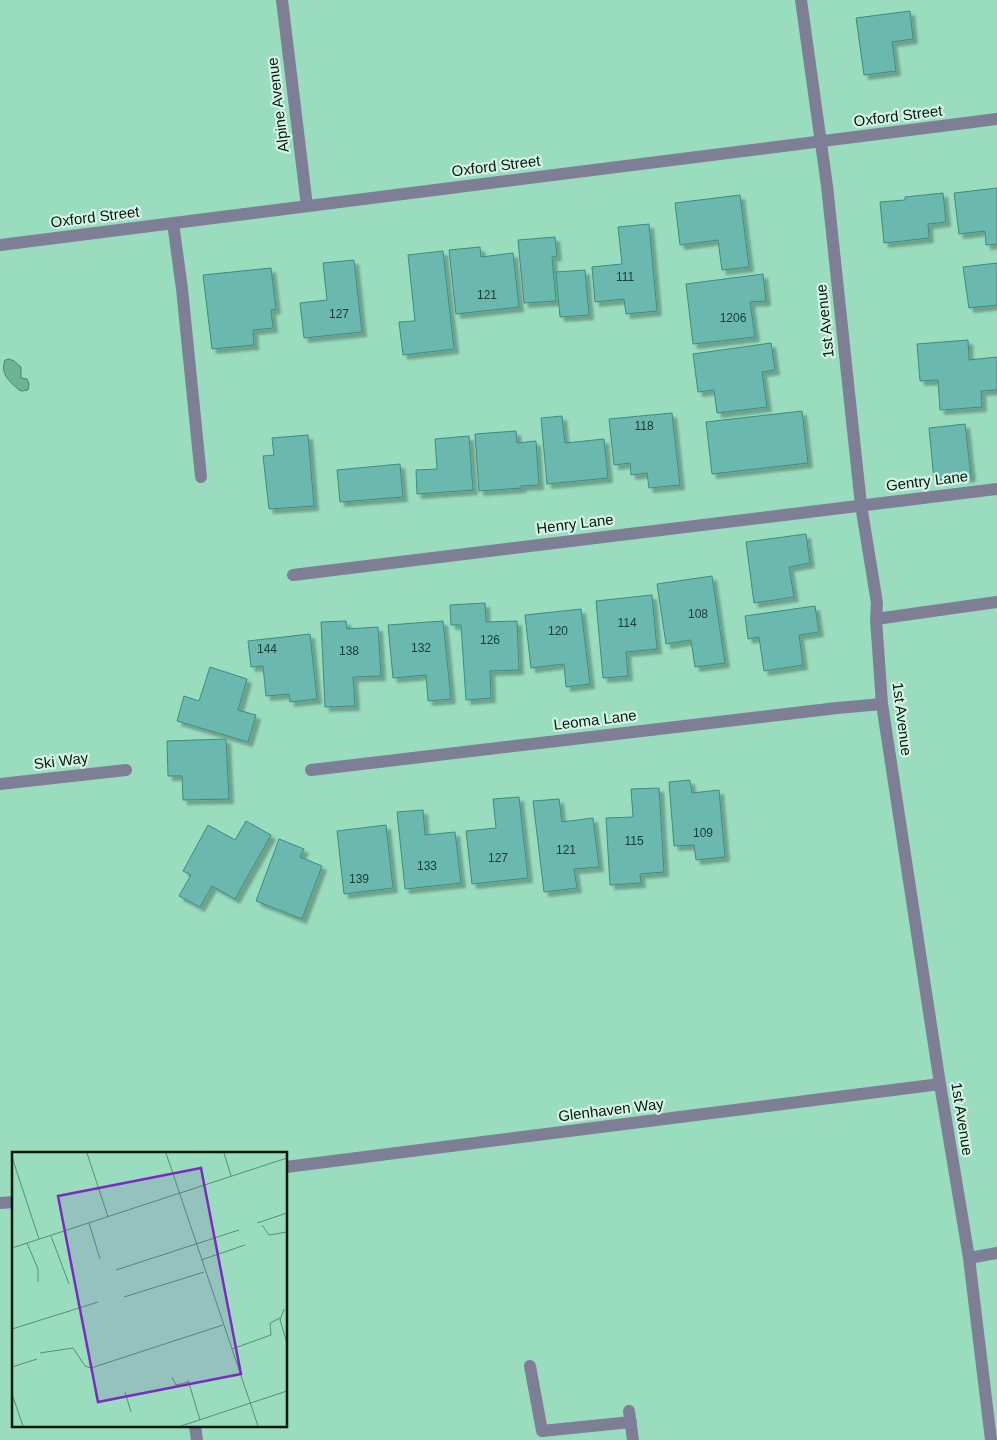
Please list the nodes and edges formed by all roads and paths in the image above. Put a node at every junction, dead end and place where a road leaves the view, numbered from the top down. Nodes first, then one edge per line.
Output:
1 (282, 0) edge
2 (801, 0) edge
3 (997, 119) edge
4 (821, 142) junction
5 (307, 206) junction
6 (173, 223) junction
7 (0, 245) edge
8 (201, 477) dead end
9 (997, 489) edge
10 (861, 505) junction
11 (293, 574) dead end
12 (997, 602) edge
13 (876, 619) junction
14 (882, 704) junction
15 (126, 770) dead end
16 (311, 770) dead end
17 (0, 784) edge
18 (940, 1084) junction
19 (288, 1167) edge
20 (997, 1253) edge
21 (968, 1258) junction
22 (530, 1366) dead end
23 (633, 1440) edge
24 (991, 1440) edge

1 - 5 street, Alpine Avenue
2 - 4 street, 1st Avenue
3 - 4 street, Oxford Street
4 - 5 street, Oxford Street
4 - 10 street, 1st Avenue
5 - 6 street, Oxford Street
6 - 7 street, Oxford Street
6 - 8 street
9 - 10 street, Gentry Lane
10 - 11 street, Henry Lane
10 - 13 street, 1st Avenue
12 - 13 street
13 - 14 street, 1st Avenue
14 - 16 street, Leoma Lane
14 - 18 street, 1st Avenue
15 - 17 street, Ski Way
18 - 19 street, Glenhaven Way
18 - 21 street, 1st Avenue
20 - 21 street
21 - 24 street, 1st Avenue
22 - 23 street

